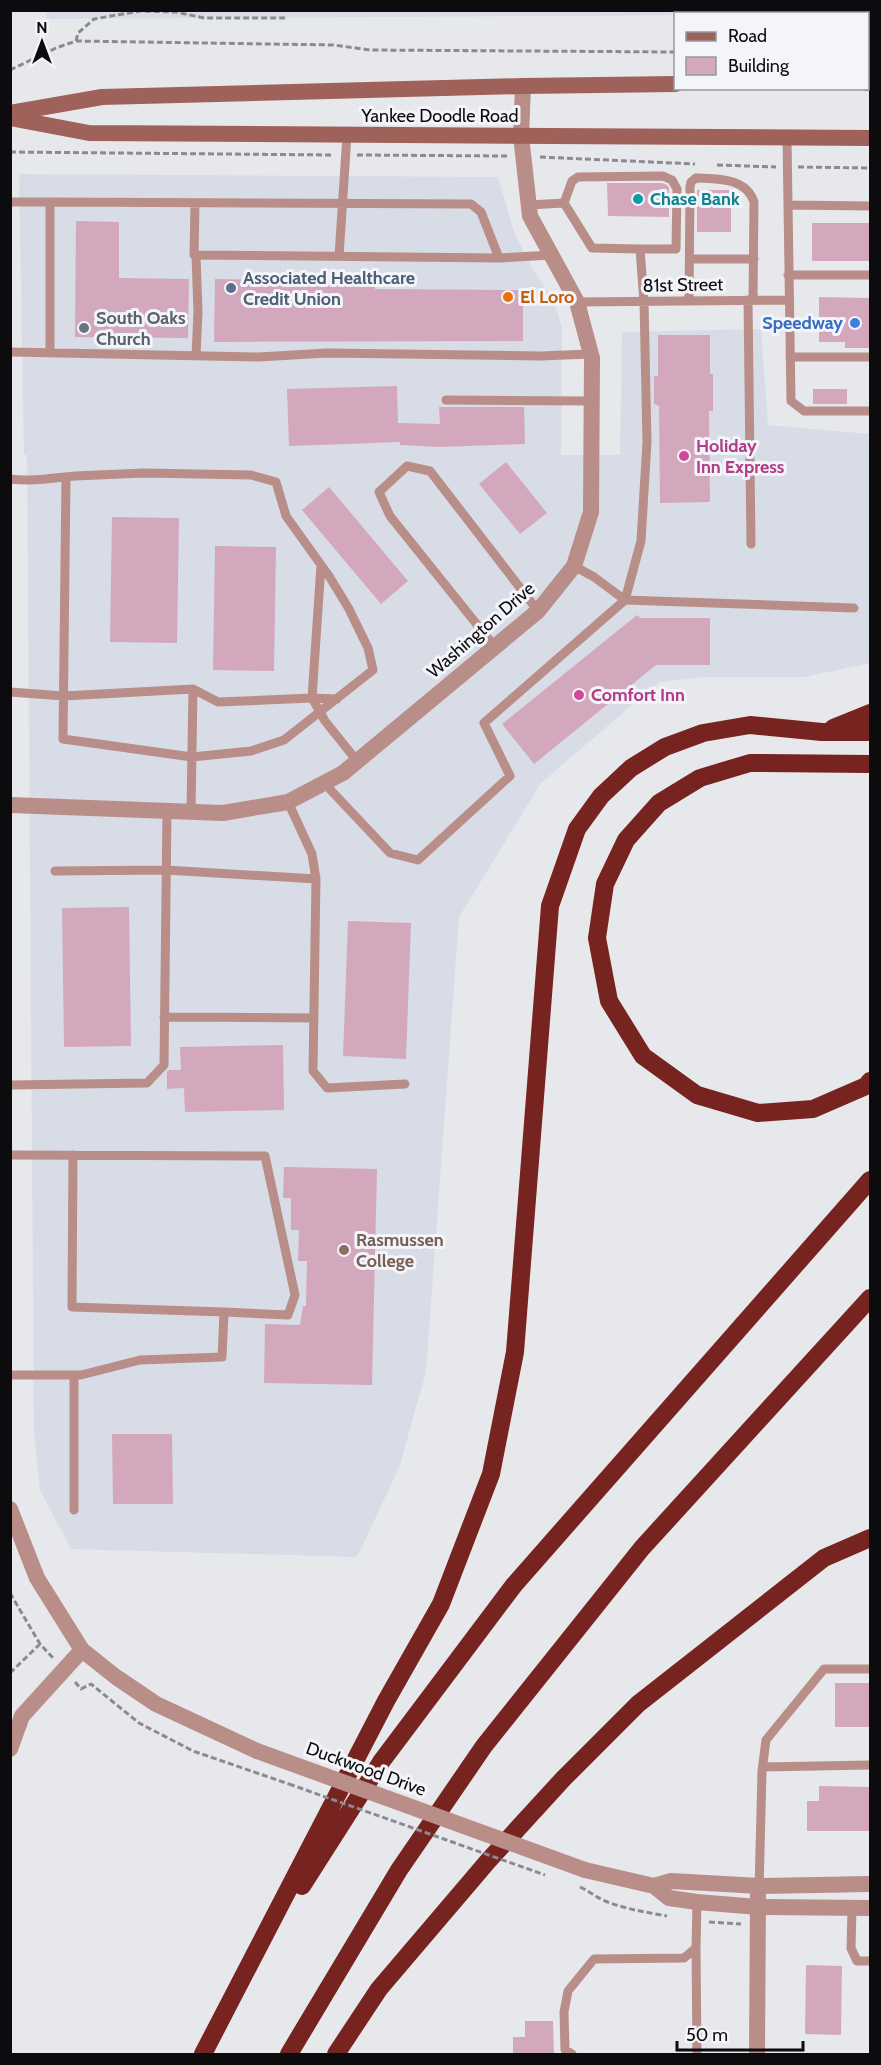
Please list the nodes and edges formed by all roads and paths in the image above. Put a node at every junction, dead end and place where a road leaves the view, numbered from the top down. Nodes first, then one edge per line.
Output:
1 (285, 18) dead end
2 (76, 42) junction
3 (674, 52) edge
4 (10, 70) edge
5 (674, 84) edge
6 (523, 86) junction
7 (10, 113) edge
8 (10, 118) edge
9 (347, 135) junction
10 (521, 136) junction
11 (787, 138) junction
12 (870, 138) edge
13 (10, 152) edge
14 (346, 155) junction
15 (523, 156) junction
16 (705, 164) dead end
17 (717, 165) dead end
18 (788, 167) junction
19 (870, 168) edge
20 (10, 202) edge
21 (50, 202) junction
22 (195, 203) junction
23 (564, 203) junction
24 (344, 204) junction
25 (529, 205) junction
26 (788, 205) junction
27 (870, 206) edge
28 (640, 249) junction
29 (196, 255) junction
30 (552, 255) junction
31 (339, 256) junction
32 (499, 258) junction
33 (690, 259) junction
34 (754, 259) junction
35 (788, 275) junction
36 (870, 275) edge
37 (751, 300) junction
38 (788, 300) junction
39 (689, 301) junction
40 (578, 302) junction
41 (644, 302) junction
42 (10, 352) edge
43 (50, 353) junction
44 (591, 354) junction
45 (196, 355) junction
46 (790, 357) junction
47 (870, 357) edge
48 (446, 400) dead end
49 (591, 401) junction
50 (870, 411) edge
51 (66, 477) junction
52 (10, 479) edge
53 (751, 544) dead end
54 (321, 565) junction
55 (574, 566) junction
56 (625, 600) junction
57 (854, 608) dead end
58 (538, 611) junction
59 (495, 647) junction
60 (193, 689) junction
61 (10, 692) edge
62 (64, 696) junction
63 (312, 698) junction
64 (337, 699) junction
65 (320, 713) junction
66 (870, 713) edge
67 (822, 732) junction
68 (870, 732) edge
69 (192, 757) junction
70 (357, 761) junction
71 (866, 765) edge
72 (324, 783) junction
73 (288, 802) junction
74 (10, 805) edge
75 (167, 811) junction
76 (191, 812) junction
77 (166, 870) junction
78 (55, 871) dead end
79 (316, 879) junction
80 (164, 1017) junction
81 (313, 1018) junction
82 (870, 1081) edge
83 (405, 1084) dead end
84 (10, 1085) edge
85 (10, 1155) edge
86 (73, 1155) junction
87 (870, 1180) edge
88 (870, 1298) edge
89 (224, 1312) junction
90 (10, 1375) edge
91 (74, 1376) junction
92 (10, 1509) edge
93 (74, 1510) dead end
94 (870, 1538) edge
95 (40, 1644) dead end
96 (82, 1650) junction
97 (870, 1669) edge
98 (10, 1673) edge
99 (11, 1745) edge
100 (870, 1765) edge
101 (763, 1767) junction
102 (289, 1784) dead end
103 (553, 1878) dead end
104 (870, 1884) edge
105 (654, 1886) junction
106 (759, 1896) junction
107 (697, 1902) junction
108 (852, 1908) junction
109 (870, 1908) edge
110 (696, 1948) junction
111 (870, 1961) edge
112 (242, 1981) junction
113 (203, 2055) edge
114 (289, 2055) edge
115 (336, 2055) edge
116 (572, 2055) edge
117 (697, 2055) edge
118 (757, 2055) edge

1 - 2 path
2 - 3 path
2 - 4 path
5 - 6 main road, Yankee Doodle Road
6 - 7 main road, Yankee Doodle Road
6 - 10 street, Washington Drive
8 - 9 main road, Yankee Doodle Road
9 - 10 main road, Yankee Doodle Road
9 - 14 lane
10 - 11 main road, Yankee Doodle Road
10 - 15 street, Washington Drive
11 - 12 main road, Yankee Doodle Road
11 - 18 lane
13 - 14 path
14 - 15 path
14 - 24 lane
15 - 16 path
15 - 25 street, Washington Drive
17 - 18 path
18 - 19 path
18 - 26 lane
20 - 21 lane
21 - 22 lane
21 - 43 lane
22 - 24 lane
22 - 29 lane
23 - 25 lane
23 - 28 lane
23 - 28 lane
24 - 31 lane
24 - 32 lane
25 - 30 street, Washington Drive
26 - 27 lane
26 - 35 lane
28 - 41 lane
29 - 31 lane
29 - 45 lane
30 - 32 lane
30 - 40 street, Washington Drive
31 - 32 lane
33 - 34 lane
33 - 34 lane
33 - 39 lane
34 - 37 lane
35 - 36 lane
35 - 38 lane
37 - 38 lane, 81st Street
37 - 39 lane, 81st Street
37 - 53 lane
38 - 46 lane
39 - 41 lane, 81st Street
40 - 41 lane, 81st Street
40 - 44 street, Washington Drive
41 - 56 lane
42 - 43 lane
43 - 45 lane
44 - 45 lane
44 - 49 street, Washington Drive
46 - 47 lane
46 - 50 lane
48 - 49 lane
49 - 55 street, Washington Drive
51 - 52 lane
51 - 54 lane
51 - 62 lane
54 - 63 lane
54 - 64 lane
55 - 56 lane
55 - 58 street, Washington Drive
56 - 57 lane
56 - 72 lane
58 - 59 street, Washington Drive
58 - 59 lane
59 - 70 street, Washington Drive
60 - 62 lane
60 - 63 lane
60 - 69 lane
61 - 62 lane
62 - 69 lane
63 - 64 lane
63 - 65 lane
64 - 65 lane
65 - 69 lane
65 - 70 lane
66 - 67 highway
67 - 68 highway
67 - 112 highway
69 - 76 lane
70 - 72 street, Washington Drive
71 - 82 highway
72 - 73 street, Washington Drive
73 - 76 street, Washington Drive
73 - 79 lane
74 - 75 street, Washington Drive
75 - 76 street, Washington Drive
75 - 77 lane
77 - 78 lane
77 - 79 lane
77 - 80 lane
79 - 81 lane
80 - 81 lane
80 - 84 lane
81 - 83 lane
85 - 86 lane
86 - 89 lane
86 - 89 lane
87 - 112 highway
88 - 114 highway
89 - 91 lane
90 - 91 lane
91 - 93 lane
92 - 96 street, Duckwood Drive
94 - 115 highway
95 - 98 path
96 - 99 street
96 - 105 street, Duckwood Drive, bridge
97 - 101 lane
100 - 101 lane
101 - 106 lane
102 - 103 path, bridge
104 - 106 street, Duckwood Drive
105 - 106 street, Duckwood Drive
105 - 107 street, Duckwood Drive
106 - 107 street, Duckwood Drive
106 - 108 street, Duckwood Drive
106 - 118 street
107 - 110 lane
108 - 109 street, Duckwood Drive
108 - 111 lane
110 - 116 lane
110 - 117 lane
112 - 113 highway

